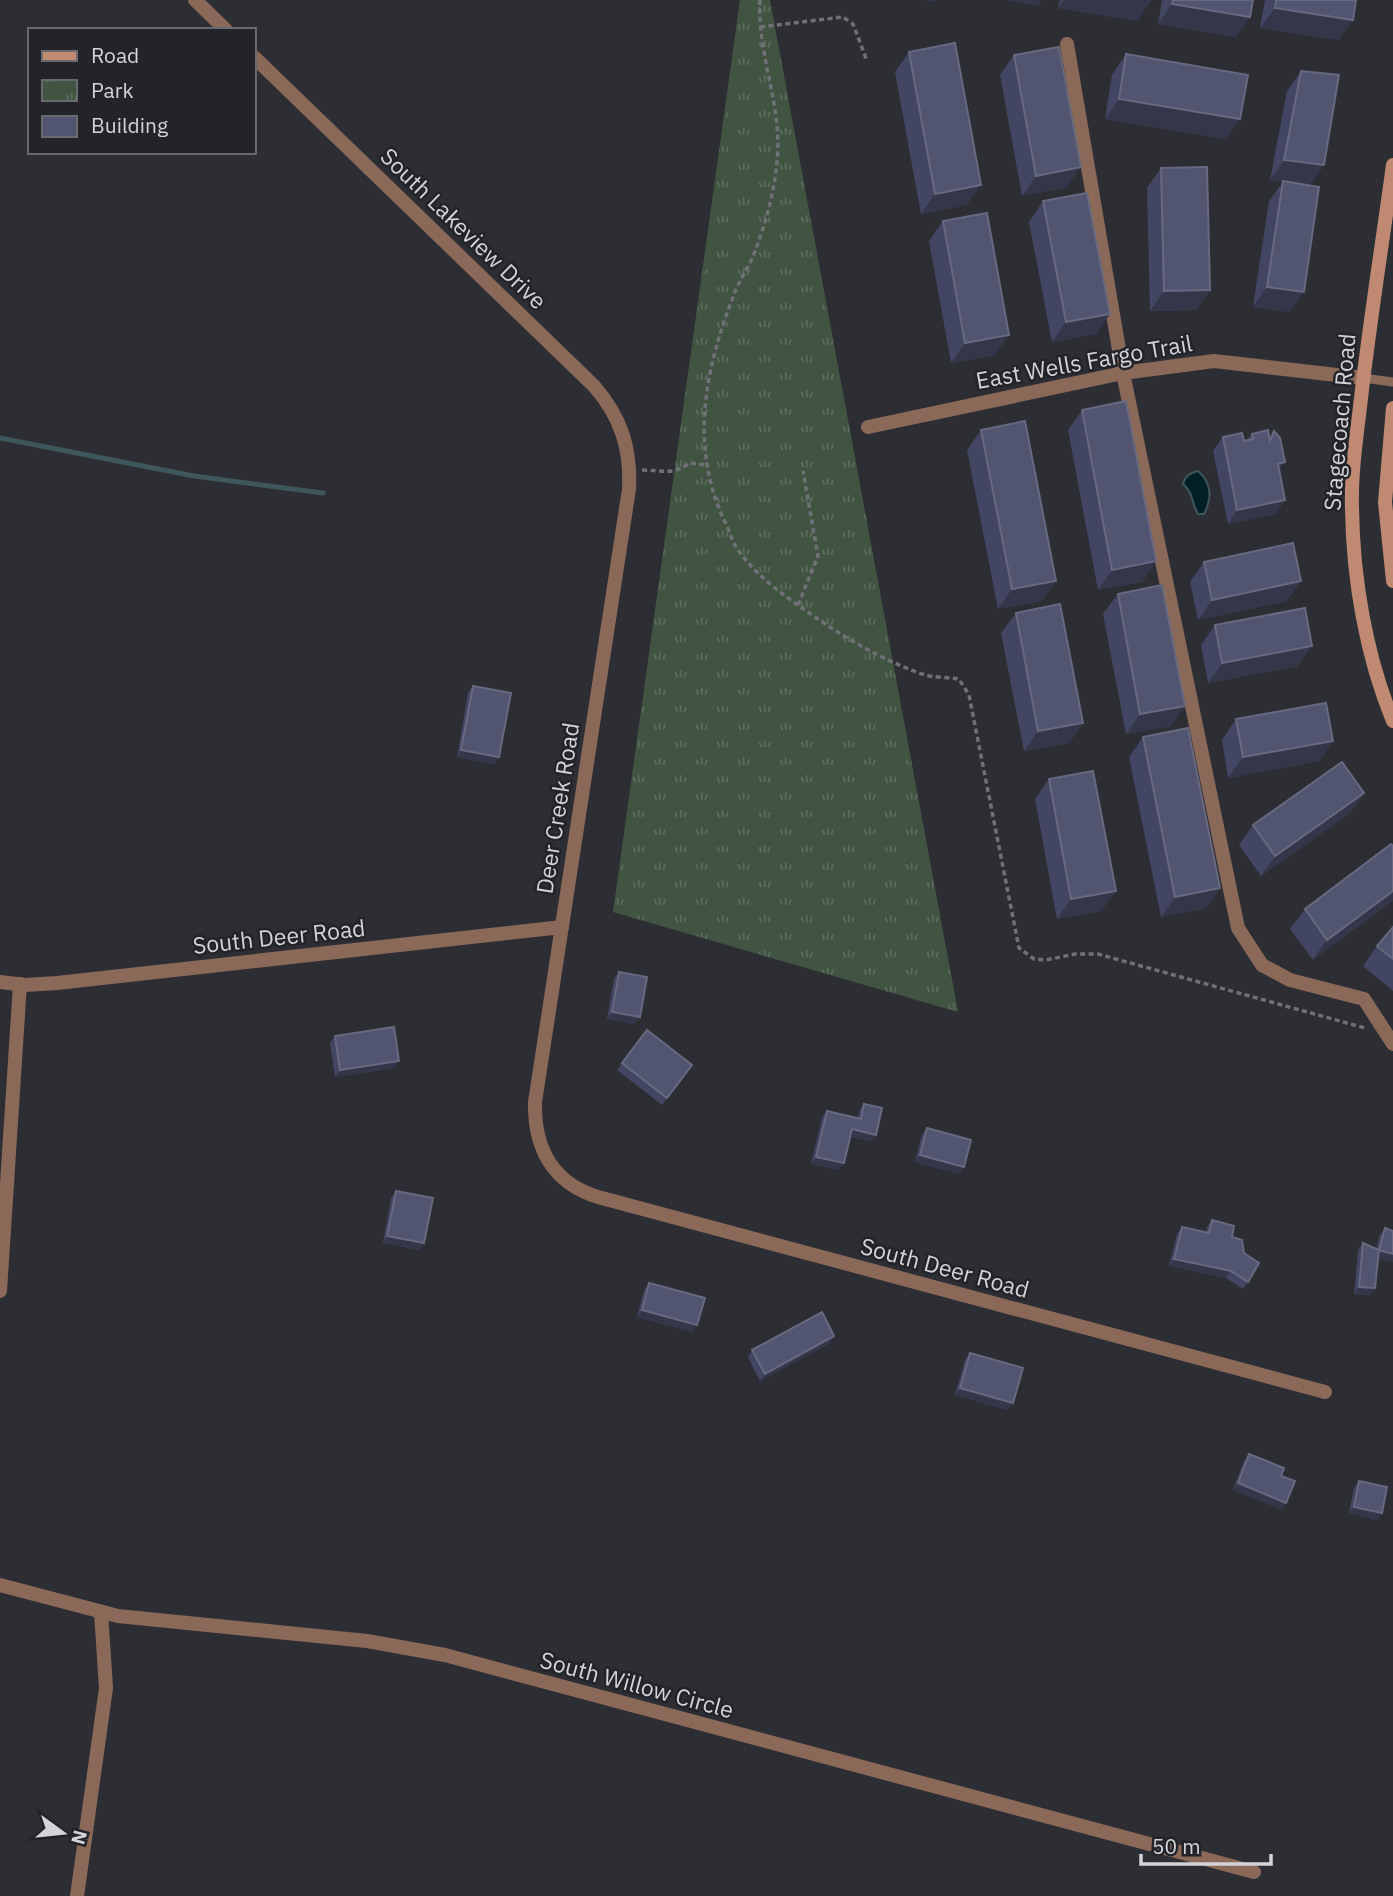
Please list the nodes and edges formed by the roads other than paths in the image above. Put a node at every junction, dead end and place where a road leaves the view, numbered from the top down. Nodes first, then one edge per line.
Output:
1 (195, 0) edge
2 (224, 28) edge
3 (1067, 44) dead end
4 (256, 59) edge
5 (1393, 165) edge
6 (1123, 373) junction
7 (1363, 378) junction
8 (1393, 382) edge
9 (1393, 408) edge
10 (868, 427) dead end
11 (627, 443) joint
12 (1393, 581) edge
13 (1393, 722) edge
14 (562, 927) junction
15 (0, 982) edge
16 (20, 984) junction
17 (1393, 1044) edge
18 (558, 1174) joint
19 (0, 1291) edge
20 (1325, 1392) dead end
21 (0, 1585) edge
22 (101, 1612) junction
23 (1254, 1872) dead end
24 (77, 1896) edge

1 - 2 street
3 - 6 street
4 - 11 street, South Lakeview Drive
5 - 7 street, Stagecoach Road
6 - 7 street, East Wells Fargo Trail
6 - 10 street, East Wells Fargo Trail
6 - 17 street
7 - 8 lane, East Wells Fargo Trail
7 - 13 street, Stagecoach Road
9 - 12 street
11 - 14 street, Deer Creek Road
14 - 16 street, South Deer Road
14 - 18 street, Deer Creek Road
15 - 16 street, South Deer Road
16 - 19 street
18 - 20 street, South Deer Road
21 - 22 street, South Willow Circle
22 - 23 street, South Willow Circle
22 - 24 street

